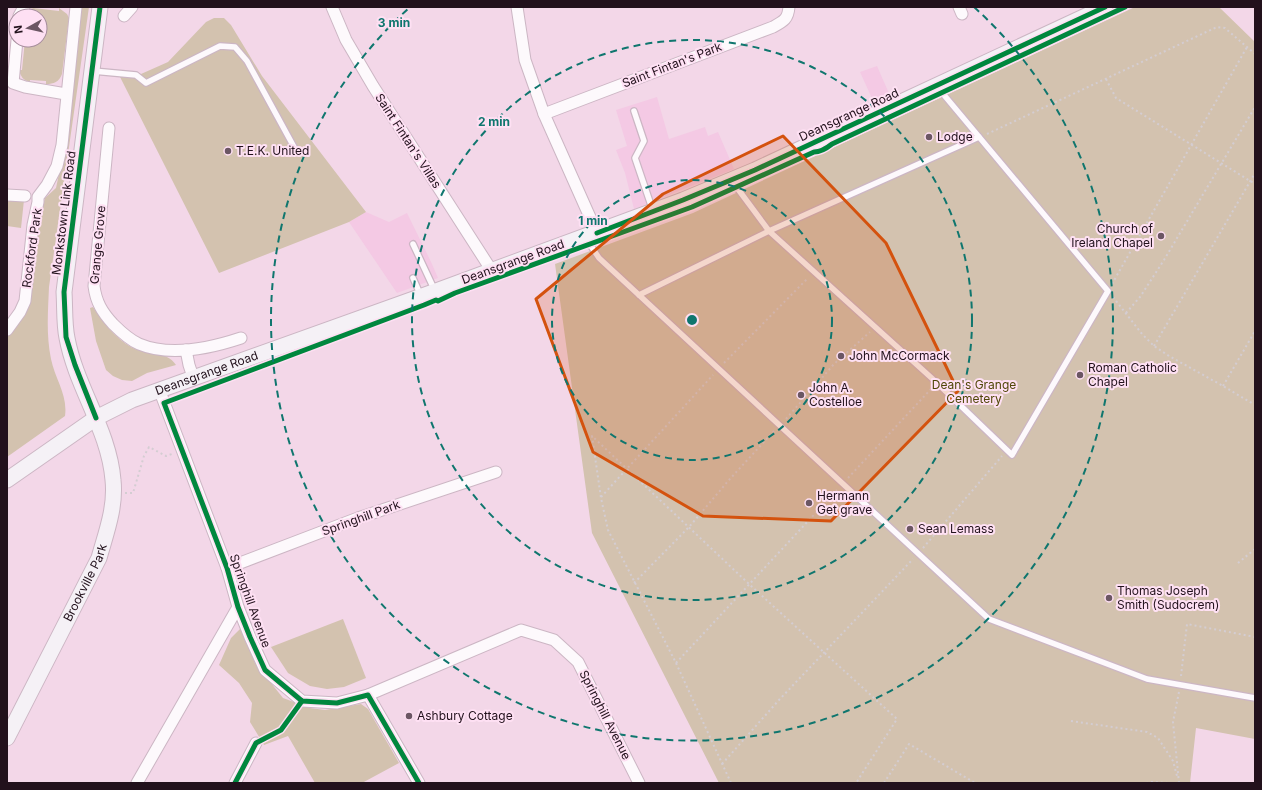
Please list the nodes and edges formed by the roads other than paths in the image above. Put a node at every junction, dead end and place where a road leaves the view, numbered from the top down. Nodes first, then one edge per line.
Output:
1 (76, 7) edge
2 (100, 7) edge
3 (132, 7) edge
4 (332, 7) edge
5 (517, 7) edge
6 (789, 7) edge
7 (1106, 7) edge
8 (124, 16) dead end
9 (16, 48) edge
10 (91, 71) junction
11 (939, 84) junction
12 (66, 94) junction
13 (634, 111) dead end
14 (544, 114) junction
15 (109, 128) dead end
16 (978, 137) junction
17 (294, 147) dead end
18 (732, 180) junction
19 (7, 195) edge
20 (24, 196) dead end
21 (653, 212) junction
22 (769, 231) junction
23 (591, 235) junction
24 (413, 244) dead end
25 (492, 271) junction
26 (413, 278) dead end
27 (436, 291) junction
28 (639, 295) junction
29 (421, 296) junction
30 (7, 330) edge
31 (241, 338) dead end
32 (186, 350) junction
33 (193, 377) junction
34 (159, 389) junction
35 (96, 418) junction
36 (496, 472) dead end
37 (7, 480) edge
38 (227, 568) junction
39 (238, 607) junction
40 (368, 695) junction
41 (1255, 698) edge
42 (7, 738) edge
43 (256, 743) road end
44 (137, 783) edge
45 (235, 783) edge
46 (419, 783) edge
47 (639, 783) edge

1 - 12 street, Rockford Park
2 - 10 main road, Monkstown Link Road
3 - 8 street
4 - 25 street, Saint Fintan's Villas
5 - 14 street
6 - 14 street, Saint Fintan's Park
7 - 11 main road, Deansgrange Road
9 - 12 street
10 - 17 lane
10 - 35 main road, Monkstown Link Road
11 - 16 lane
11 - 18 main road, Deansgrange Road
12 - 30 street, Rockford Park
13 - 21 lane
14 - 23 street
15 - 32 street, Grange Grove
16 - 22 lane
16 - 22 lane
18 - 21 main road, Deansgrange Road
18 - 22 lane
19 - 20 street, Rockford Park
21 - 23 main road, Deansgrange Road
22 - 28 lane
23 - 25 main road, Deansgrange Road
23 - 28 lane
24 - 27 lane
25 - 27 main road, Deansgrange Road
26 - 29 lane
27 - 29 main road, Deansgrange Road
28 - 41 lane
29 - 33 main road, Deansgrange Road
31 - 32 street, Grange Grove
32 - 33 street
33 - 34 main road, Deansgrange Road
34 - 35 main road, Deansgrange Road
34 - 38 street, Springhill Avenue
35 - 37 main road, Deansgrange Road
35 - 42 main road, Brookville Park
36 - 38 street, Springhill Park
38 - 39 street, Springhill Avenue
39 - 40 street, Springhill Avenue
39 - 44 street
40 - 46 street
40 - 47 street, Springhill Avenue
43 - 45 street

